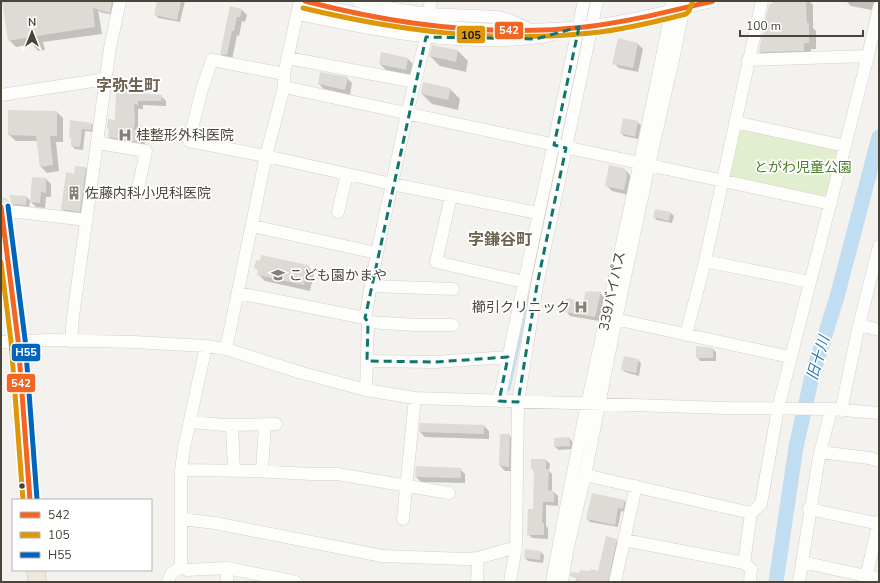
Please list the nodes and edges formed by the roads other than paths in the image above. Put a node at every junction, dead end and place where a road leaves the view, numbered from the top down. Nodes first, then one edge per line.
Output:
1 (120, 1) edge
2 (300, 1) edge
3 (305, 1) edge
4 (358, 1) edge
5 (431, 1) edge
6 (584, 1) edge
7 (598, 1) edge
8 (713, 1) edge
9 (762, 1) edge
10 (684, 4) edge
11 (672, 6) edge
12 (879, 7) edge
13 (298, 14) junction
14 (428, 14) junction
15 (592, 26) junction
16 (579, 27) junction
17 (567, 28) junction
18 (530, 30) junction
19 (426, 37) junction
20 (868, 56) junction
21 (288, 58) junction
22 (748, 60) junction
23 (284, 74) junction
24 (106, 79) junction
25 (415, 82) junction
26 (284, 87) junction
27 (1, 95) edge
28 (407, 114) junction
29 (735, 122) junction
30 (98, 143) junction
31 (845, 146) junction
32 (560, 147) junction
33 (266, 156) junction
34 (644, 164) junction
35 (347, 174) junction
36 (722, 181) junction
37 (392, 184) junction
38 (137, 194) dead end
39 (451, 196) junction
40 (831, 204) junction
41 (1, 209) edge
42 (338, 212) dead end
43 (538, 213) junction
44 (87, 220) junction
45 (252, 226) junction
46 (879, 246) edge
47 (377, 253) junction
48 (705, 261) junction
49 (524, 282) junction
50 (810, 282) junction
51 (372, 286) junction
52 (453, 288) dead end
53 (873, 292) edge
54 (238, 293) junction
55 (611, 318) junction
56 (367, 320) junction
57 (453, 325) dead end
58 (859, 325) junction
59 (879, 330) edge
60 (686, 335) junction
61 (9, 341) edge
62 (71, 341) junction
63 (206, 346) junction
64 (226, 349) junction
65 (508, 357) junction
66 (790, 357) junction
67 (367, 361) junction
68 (366, 390) junction
69 (415, 398) junction
70 (499, 401) junction
71 (518, 402) junction
72 (593, 403) junction
73 (778, 408) junction
74 (834, 410) junction
75 (879, 413) edge
76 (190, 422) junction
77 (232, 425) junction
78 (820, 452) junction
79 (879, 461) edge
80 (181, 470) junction
81 (234, 470) junction
82 (262, 471) junction
83 (585, 475) junction
84 (406, 485) junction
85 (636, 486) junction
86 (449, 493) dead end
87 (30, 499) edge
88 (810, 509) junction
89 (751, 513) junction
90 (181, 519) junction
91 (403, 519) dead end
92 (879, 523) edge
93 (624, 540) junction
94 (516, 547) junction
95 (478, 558) junction
96 (802, 562) junction
97 (744, 564) junction
98 (180, 567) junction
99 (227, 568) junction
100 (36, 571) edge
101 (866, 579) edge
102 (879, 579) edge
103 (37, 582) edge
104 (168, 582) edge
105 (227, 582) edge
106 (296, 582) edge
107 (477, 582) edge
108 (510, 582) edge
109 (552, 582) edge
110 (562, 582) edge
111 (615, 582) edge
112 (750, 582) edge
113 (799, 582) edge

1 - 24 street
2 - 13 street
3 - 18 street
4 - 14 street
5 - 14 street
6 - 16 street
7 - 15 street
8 - 10 street
9 - 22 street
10 - 11 street
10 - 34 street
11 - 15 street
11 - 34 street, 339バイパス
12 - 20 street
13 - 19 street
13 - 21 street
14 - 18 street
15 - 16 street
15 - 32 street
16 - 17 street
16 - 32 street
17 - 18 street
17 - 19 street
19 - 25 street
20 - 22 street
20 - 31 street
21 - 23 street
21 - 25 street
22 - 29 street
23 - 26 street
23 - 33 street
24 - 27 street
24 - 30 street
25 - 28 street
26 - 28 street
26 - 33 street
28 - 32 street
28 - 37 street
29 - 31 street
29 - 36 street
30 - 38 street
30 - 44 street
31 - 40 street
32 - 34 street
32 - 43 street
32 - 71 street
33 - 35 street
33 - 45 street
34 - 36 street
34 - 55 street, 339バイパス
35 - 37 street
35 - 42 street
36 - 40 street
36 - 48 street
37 - 39 street
37 - 47 street
39 - 43 street
39 - 49 street
40 - 50 street
41 - 44 street
41 - 61 highway
43 - 49 street
44 - 62 street
45 - 47 street
45 - 54 street
46 - 53 street
47 - 51 street
48 - 50 street
48 - 60 street
49 - 65 street
50 - 66 street
51 - 52 street
51 - 56 street
53 - 58 street
54 - 56 street
54 - 64 street
55 - 60 street
55 - 72 street, 339バイパス
56 - 57 street
56 - 67 street
58 - 59 street
58 - 74 street
60 - 66 street
61 - 62 street
61 - 87 highway
62 - 63 street
63 - 64 street
63 - 76 street
64 - 68 street
65 - 67 street
65 - 70 street
66 - 73 street
67 - 68 street
68 - 69 street
69 - 70 street
69 - 84 street
70 - 71 street
71 - 72 street
71 - 94 street
72 - 73 street
72 - 83 street
72 - 109 street, 339バイパス
73 - 74 street
73 - 89 street
74 - 75 street
74 - 78 street
76 - 77 street
76 - 80 street
77 - 81 street
77 - 82 street
78 - 79 street
78 - 88 street
80 - 81 street
80 - 90 street
81 - 82 street
82 - 84 street
83 - 85 street
83 - 110 street
84 - 86 street
84 - 91 street
85 - 89 street
85 - 93 street
88 - 92 street
88 - 96 street
89 - 97 street
90 - 95 street
90 - 98 street
92 - 101 street
93 - 97 street
93 - 111 street
94 - 95 street
94 - 108 street
95 - 107 street
96 - 101 street
96 - 113 street
97 - 112 street
98 - 99 street
98 - 104 street
99 - 105 street
99 - 106 street
100 - 103 highway
101 - 102 street

